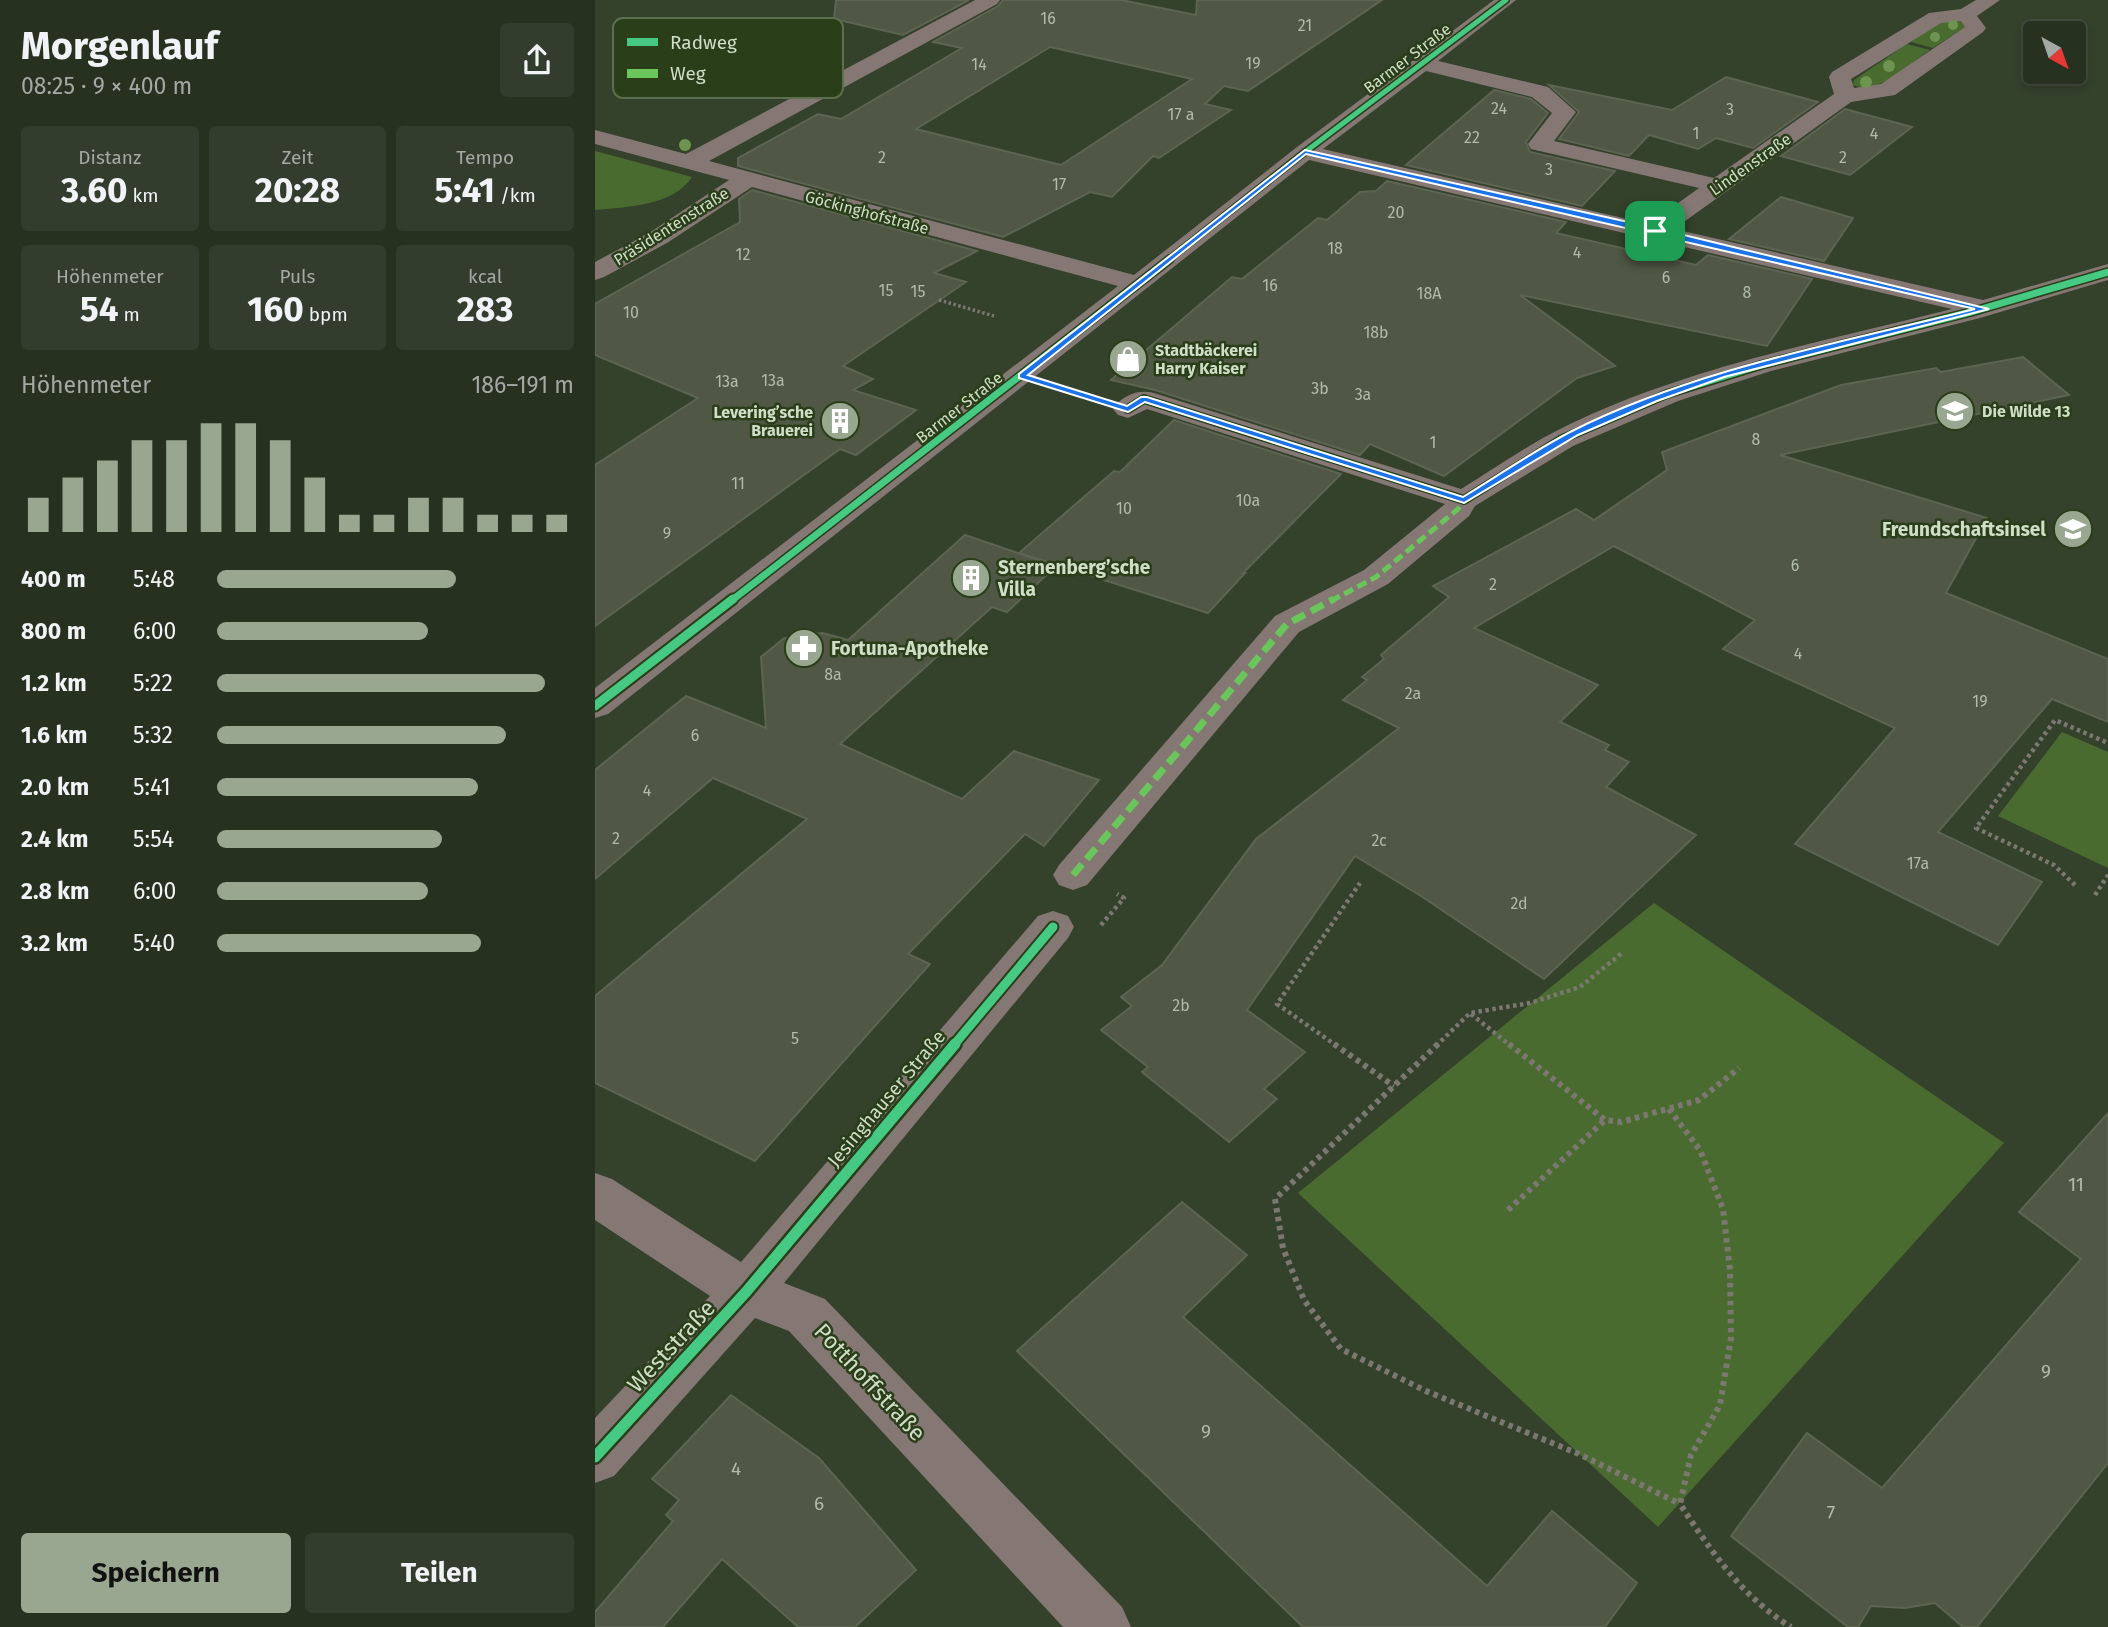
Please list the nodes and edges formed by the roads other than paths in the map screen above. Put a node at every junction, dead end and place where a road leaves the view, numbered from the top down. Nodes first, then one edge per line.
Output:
1 (990, 0) edge
2 (1506, 0) edge
3 (1990, 0) edge
4 (1966, 15) junction
5 (1424, 64) junction
6 (843, 79) edge
7 (1845, 96) junction
8 (808, 98) edge
9 (595, 138) edge
10 (1305, 152) junction
11 (689, 162) junction
12 (747, 178) junction
13 (1719, 186) junction
14 (1655, 231) junction
15 (595, 272) edge
16 (2108, 272) edge
17 (1139, 284) junction
18 (1985, 309) junction
19 (1128, 409) road end
20 (1464, 500) junction
21 (595, 706) edge
22 (1073, 875) dead end
23 (1053, 927) dead end
24 (595, 1194) edge
25 (746, 1292) junction
26 (595, 1457) edge
27 (1102, 1627) edge

1 - 6 street
2 - 5 street, Barmer Straße
3 - 4 street
4 - 7 street
4 - 7 street, Lindenstraße
5 - 10 street, Barmer Straße
5 - 13 street
7 - 13 street, Lindenstraße
8 - 11 street
9 - 11 street, Göckinghofstraße
10 - 14 street
10 - 17 street, Barmer Straße
11 - 12 street, Göckinghofstraße
12 - 15 street, Präsidentenstraße
12 - 17 street, Göckinghofstraße
13 - 14 street, Lindenstraße
14 - 18 street
16 - 18 street
17 - 21 street, Barmer Straße
18 - 20 street
19 - 20 street
20 - 22 street
23 - 25 street, Jesinghauser Straße
24 - 25 street, Potthoffstraße
25 - 26 street, Weststraße
25 - 27 street, Potthoffstraße

